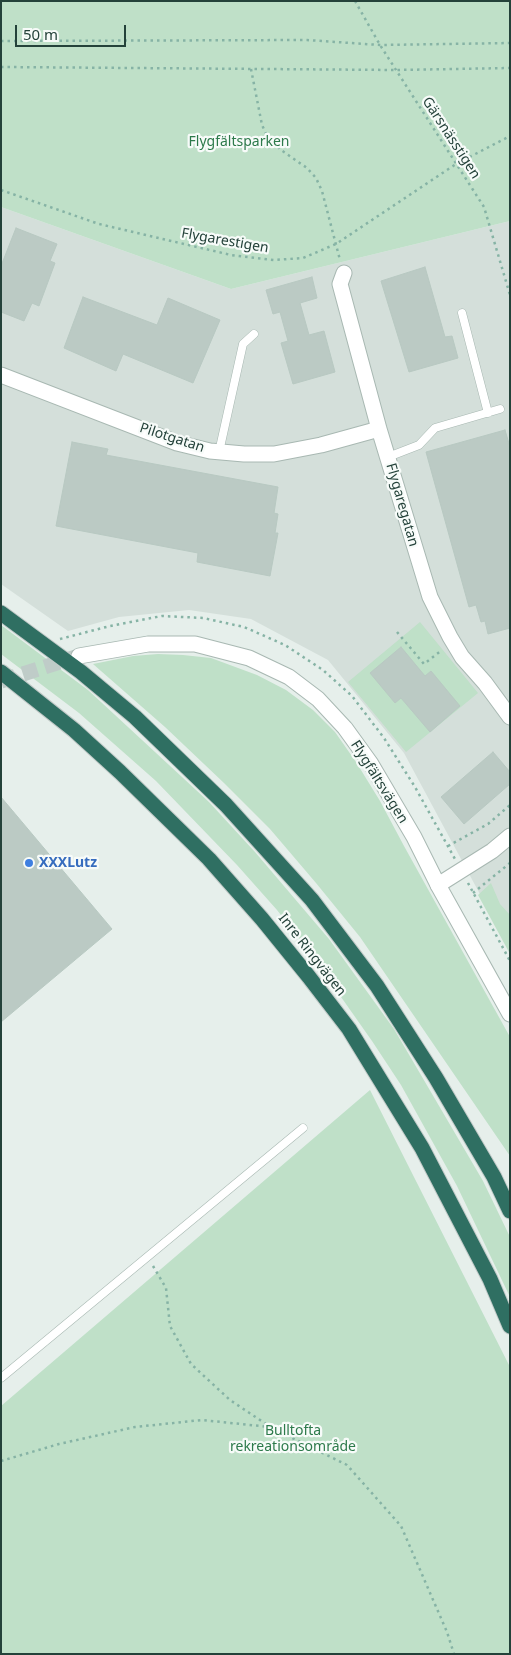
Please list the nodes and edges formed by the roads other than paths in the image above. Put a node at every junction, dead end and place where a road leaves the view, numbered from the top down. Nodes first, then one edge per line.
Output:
1 (344, 273) road end
2 (462, 313) dead end
3 (254, 334) dead end
4 (1, 375) edge
5 (500, 409) dead end
6 (488, 413) junction
7 (380, 429) junction
8 (218, 452) junction
9 (388, 457) junction
10 (1, 613) edge
11 (79, 656) tunnel mouth
12 (1, 672) edge
13 (510, 717) edge
14 (510, 836) edge
15 (438, 885) junction
16 (510, 1014) edge
17 (304, 1128) dead end
18 (510, 1211) edge
19 (510, 1326) edge
20 (1, 1378) edge

1 - 7 street, Flygaregatan
2 - 6 lane
3 - 8 lane
4 - 8 street, Pilotgatan
5 - 6 lane
6 - 9 lane
7 - 8 street, Pilotgatan
7 - 9 street, Flygaregatan
9 - 13 street, Flygaregatan
10 - 18 highway
11 - 15 street, Flygfältsvägen
12 - 19 highway, Inre Ringvägen
14 - 15 street
15 - 16 street, Flygfältsvägen
17 - 20 lane

